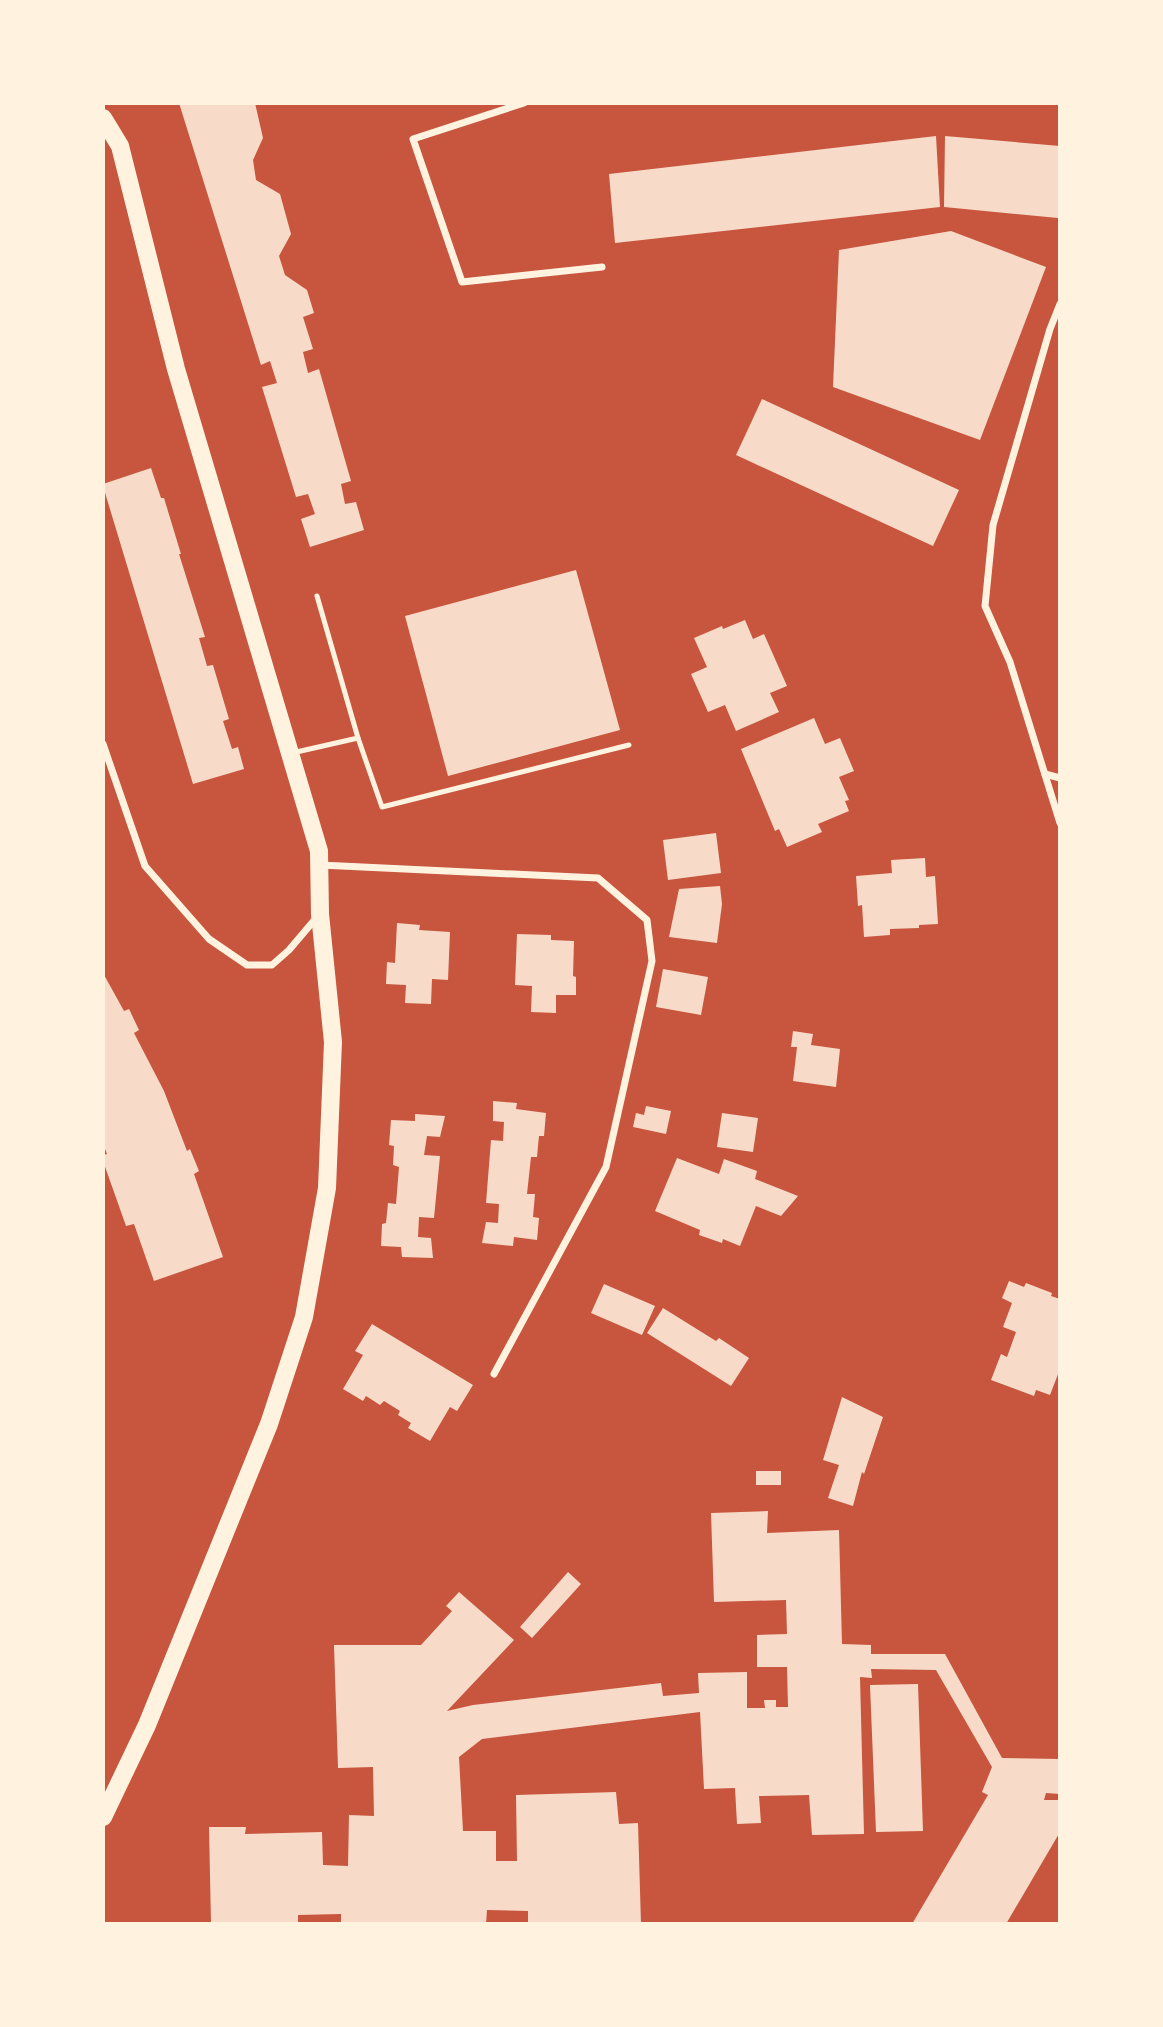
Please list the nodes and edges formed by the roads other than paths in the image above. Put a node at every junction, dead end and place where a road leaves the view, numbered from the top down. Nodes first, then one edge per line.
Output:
1 (524, 103) edge
2 (103, 118) edge
3 (602, 267) dead end
4 (1060, 304) edge
5 (317, 596) dead end
6 (358, 738) junction
7 (103, 744) edge
8 (629, 744) dead end
9 (289, 754) junction
10 (1045, 774) junction
11 (1060, 778) edge
12 (1060, 823) edge
13 (320, 865) junction
14 (320, 914) junction
15 (494, 1374) dead end
16 (103, 1817) edge

1 - 3 street
2 - 9 main road
4 - 10 street
5 - 6 lane
6 - 8 lane
6 - 9 lane
7 - 14 street
9 - 13 main road
10 - 11 street
10 - 12 street
13 - 14 main road
13 - 15 street
14 - 16 main road

